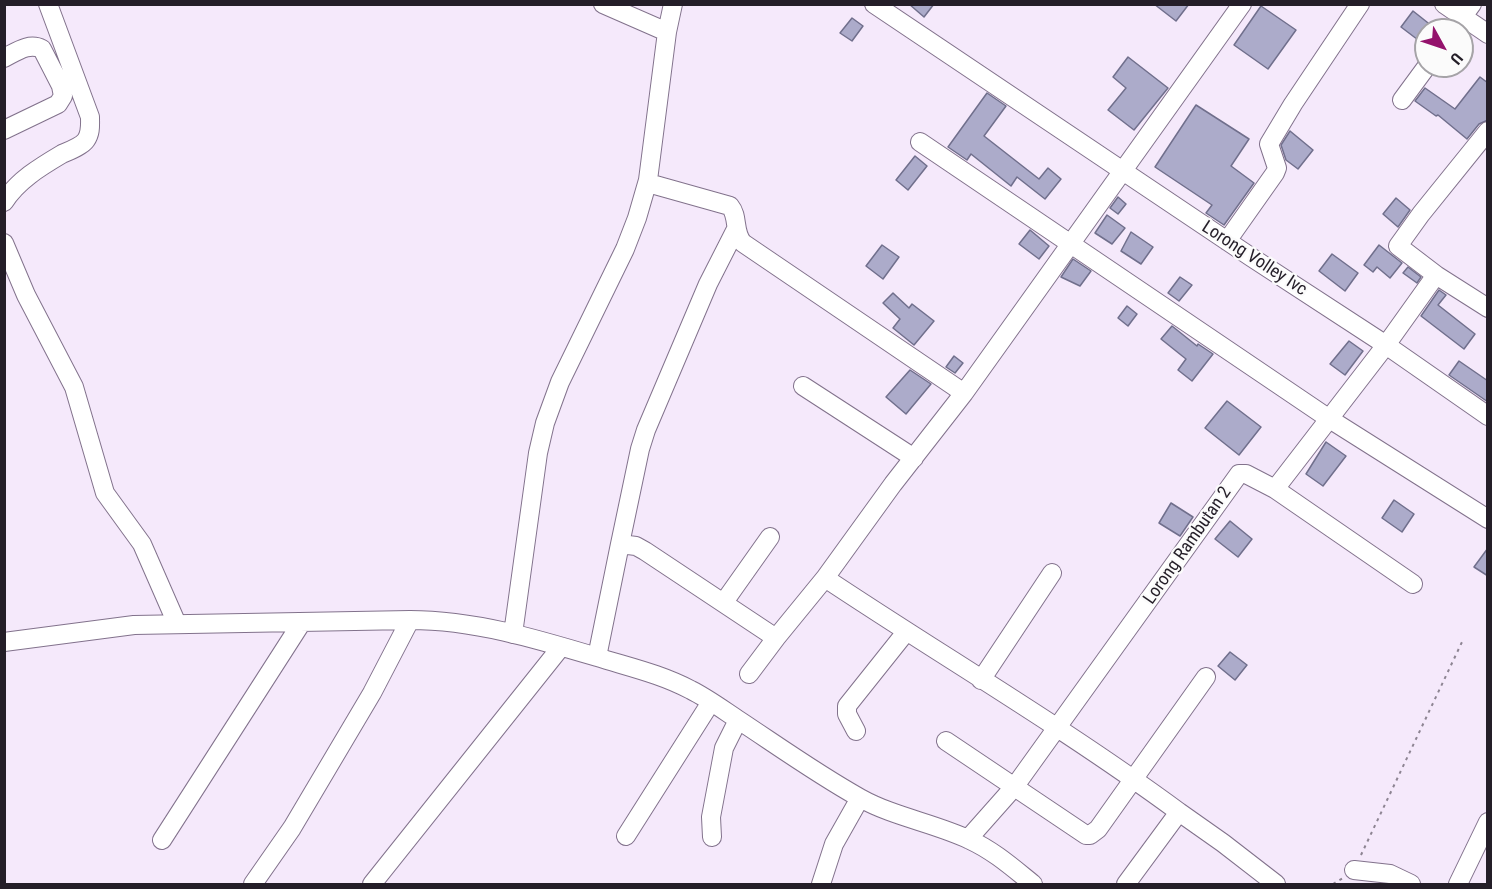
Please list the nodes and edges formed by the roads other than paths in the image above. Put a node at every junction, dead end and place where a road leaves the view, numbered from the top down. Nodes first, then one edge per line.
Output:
1 (48, 4) edge
2 (603, 4) edge
3 (674, 4) edge
4 (874, 4) edge
5 (1242, 4) edge
6 (1360, 4) edge
7 (1444, 4) edge
8 (1463, 17) edge
9 (667, 32) junction
10 (1488, 34) edge
11 (4, 58) edge
12 (1418, 78) edge
13 (1402, 100) dead end
14 (4, 130) edge
15 (1488, 131) edge
16 (920, 142) dead end
17 (1124, 172) junction
18 (648, 183) junction
19 (4, 202) edge
20 (736, 229) junction
21 (1227, 241) junction
22 (4, 243) edge
23 (1071, 245) junction
24 (1436, 274) junction
25 (1488, 308) edge
26 (1386, 345) junction
27 (803, 386) dead end
28 (964, 393) junction
29 (1488, 416) edge
30 (1328, 418) junction
31 (914, 458) junction
32 (1275, 489) junction
33 (1488, 519) edge
34 (770, 537) dead end
35 (620, 544) junction
36 (1052, 573) dead end
37 (825, 578) junction
38 (1413, 584) dead end
39 (724, 602) junction
40 (410, 620) junction
41 (302, 622) junction
42 (177, 624) junction
43 (906, 632) junction
44 (513, 634) junction
45 (776, 638) junction
46 (4, 642) edge
47 (561, 646) junction
48 (597, 657) junction
49 (749, 675) dead end
50 (1206, 677) dead end
51 (981, 680) junction
52 (711, 702) junction
53 (738, 720) junction
54 (1057, 727) junction
55 (856, 731) dead end
56 (946, 741) dead end
57 (1133, 779) junction
58 (1015, 786) junction
59 (860, 798) junction
60 (1179, 812) junction
61 (1486, 827) edge
62 (626, 836) dead end
63 (712, 837) dead end
64 (968, 839) junction
65 (162, 840) dead end
66 (1354, 870) road end
67 (253, 885) edge
68 (372, 885) edge
69 (821, 885) edge
70 (1033, 885) edge
71 (1126, 885) edge
72 (1276, 885) edge
73 (1411, 885) edge
74 (1458, 885) edge

1 - 19 street
2 - 9 street
3 - 9 street
4 - 17 street, Lorong Volley Ivc
5 - 17 street
6 - 21 street
7 - 8 street
8 - 10 street
9 - 18 street
11 - 14 street
12 - 13 street
15 - 24 street
16 - 23 street
17 - 21 street, Lorong Volley Ivc
17 - 23 street
18 - 20 street
18 - 44 street
20 - 28 street
20 - 35 street
21 - 26 street, Lorong Volley Ivc
22 - 42 street
23 - 28 street
23 - 30 street
24 - 25 street
24 - 26 street
26 - 29 street, Lorong Volley Ivc
26 - 30 street
27 - 31 street
28 - 31 street
30 - 32 street
30 - 33 street
31 - 37 street
32 - 38 street, Lorong Rambutan 2
32 - 54 street, Lorong Rambutan 2
34 - 39 street
35 - 39 street
35 - 48 street
36 - 51 street
37 - 43 street
37 - 45 street
39 - 45 street
40 - 41 street
40 - 44 street
40 - 67 street
41 - 42 street
41 - 65 street
42 - 46 street
43 - 51 street
43 - 55 street
44 - 47 street
45 - 49 street
47 - 48 street
47 - 68 street
48 - 52 street
50 - 57 street
51 - 54 street
52 - 53 street
52 - 62 street
53 - 59 street
53 - 63 street
54 - 57 street
54 - 58 street, Lorong Rambutan 2
56 - 58 street
57 - 58 street
57 - 60 street
58 - 64 street, Lorong Rambutan 2
59 - 64 street
59 - 69 street
60 - 71 street
60 - 72 street
61 - 74 street
64 - 70 street
66 - 73 street

